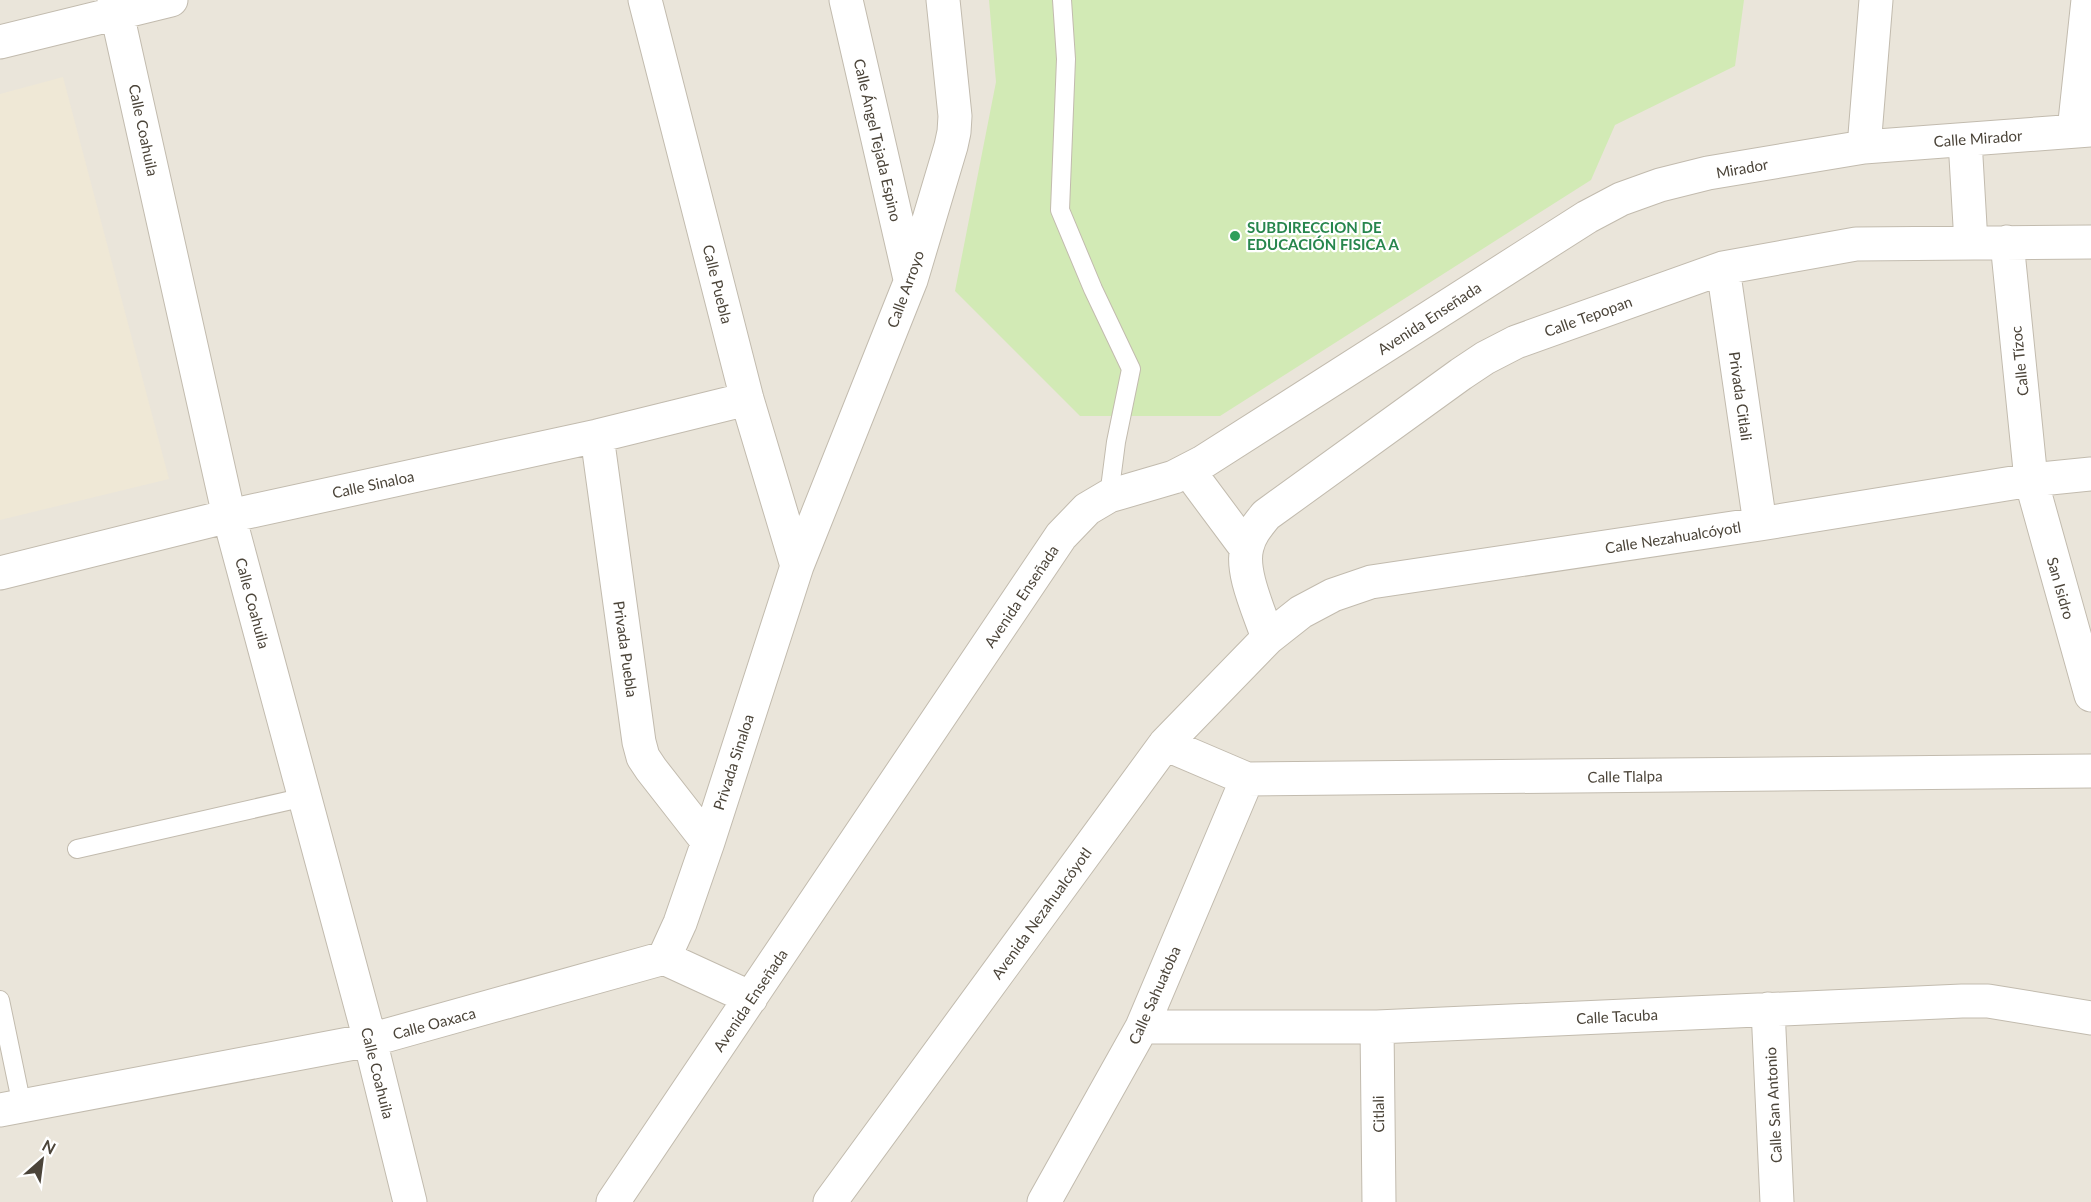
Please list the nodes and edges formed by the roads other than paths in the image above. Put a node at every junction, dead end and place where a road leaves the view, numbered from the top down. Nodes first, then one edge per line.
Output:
1 (171, 0) edge
2 (645, 0) edge
3 (846, 0) edge
4 (943, 0) edge
5 (1062, 0) edge
6 (1876, 0) edge
7 (2088, 0) edge
8 (116, 7) edge
9 (0, 42) edge
10 (2082, 130) edge
11 (1965, 140) junction
12 (1864, 147) junction
13 (1621, 199) joint
14 (2007, 242) junction
15 (2091, 242) edge
16 (1971, 243) junction
17 (1723, 268) junction
18 (910, 280) junction
19 (747, 399) junction
20 (597, 436) junction
21 (1188, 470) junction
22 (2091, 474) edge
23 (2031, 480) junction
24 (1109, 496) junction
25 (229, 516) junction
26 (1760, 524) junction
27 (1246, 548) junction
28 (797, 566) junction
29 (0, 573) edge
30 (1268, 638) junction
31 (2091, 695) edge
32 (1165, 744) junction
33 (2091, 771) edge
34 (1247, 779) junction
35 (305, 797) junction
36 (708, 842) junction
37 (77, 849) dead end
38 (664, 958) junction
39 (751, 998) junction
40 (0, 1000) edge
41 (1768, 1009) junction
42 (2091, 1018) edge
43 (1377, 1026) junction
44 (1142, 1027) junction
45 (370, 1040) junction
46 (11, 1108) edge
47 (410, 1202) edge
48 (613, 1202) edge
49 (830, 1202) edge
50 (1044, 1202) edge
51 (1379, 1202) edge
52 (1777, 1202) edge

1 - 8 street
2 - 19 street, Calle Puebla
3 - 18 street, Calle Ángel Tejada Espino
4 - 18 street, Calle Arroyo
5 - 24 lane
6 - 12 street
7 - 10 street
8 - 9 street
8 - 25 street, Calle Coahuila
10 - 11 street, Calle Mirador
11 - 12 street, Calle Mirador
11 - 16 street
12 - 13 street, Mirador
13 - 21 street, Avenida Enseñada
14 - 15 street, Calle Tepopan
14 - 16 street, Calle Tepopan
14 - 23 street, Calle Tízoc
16 - 17 street, Calle Tepopan
17 - 26 street, Privada Citlali
17 - 27 street, Calle Tepopan
18 - 28 street, Calle Arroyo
19 - 20 street, Calle Sinaloa
19 - 28 street, Calle Puebla
20 - 25 street, Calle Sinaloa
20 - 36 street, Privada Puebla
21 - 24 street, Avenida Enseñada
21 - 27 street
22 - 23 street, Calle Nezahualcóyotl
23 - 26 street, Calle Nezahualcóyotl
23 - 31 street, San Isidro
24 - 39 street, Avenida Enseñada
25 - 29 street, Calle Sinaloa
25 - 35 street, Calle Coahuila
26 - 30 street, Calle Nezahualcóyotl
27 - 30 street
28 - 36 street, Privada Sinaloa
30 - 32 street, Avenida Nezahualcóyotl
32 - 34 street, Calle Tlalpa
32 - 49 street, Avenida Nezahualcóyotl
33 - 34 street, Calle Tlalpa
34 - 44 street, Calle Sahuatoba
35 - 37 lane
35 - 45 street, Calle Coahuila
36 - 38 street, Privada Sinaloa
38 - 39 street
38 - 45 street, Calle Oaxaca
39 - 48 street, Avenida Enseñada
40 - 46 lane
41 - 42 street, Calle Tacuba
41 - 43 street, Calle Tacuba
41 - 52 street, Calle San Antonio
43 - 44 street, Calle Tacuba
43 - 51 street, Citlali
44 - 50 street, Calle Sahuatoba
45 - 46 street, Calle Oaxaca
45 - 47 street, Calle Coahuila

